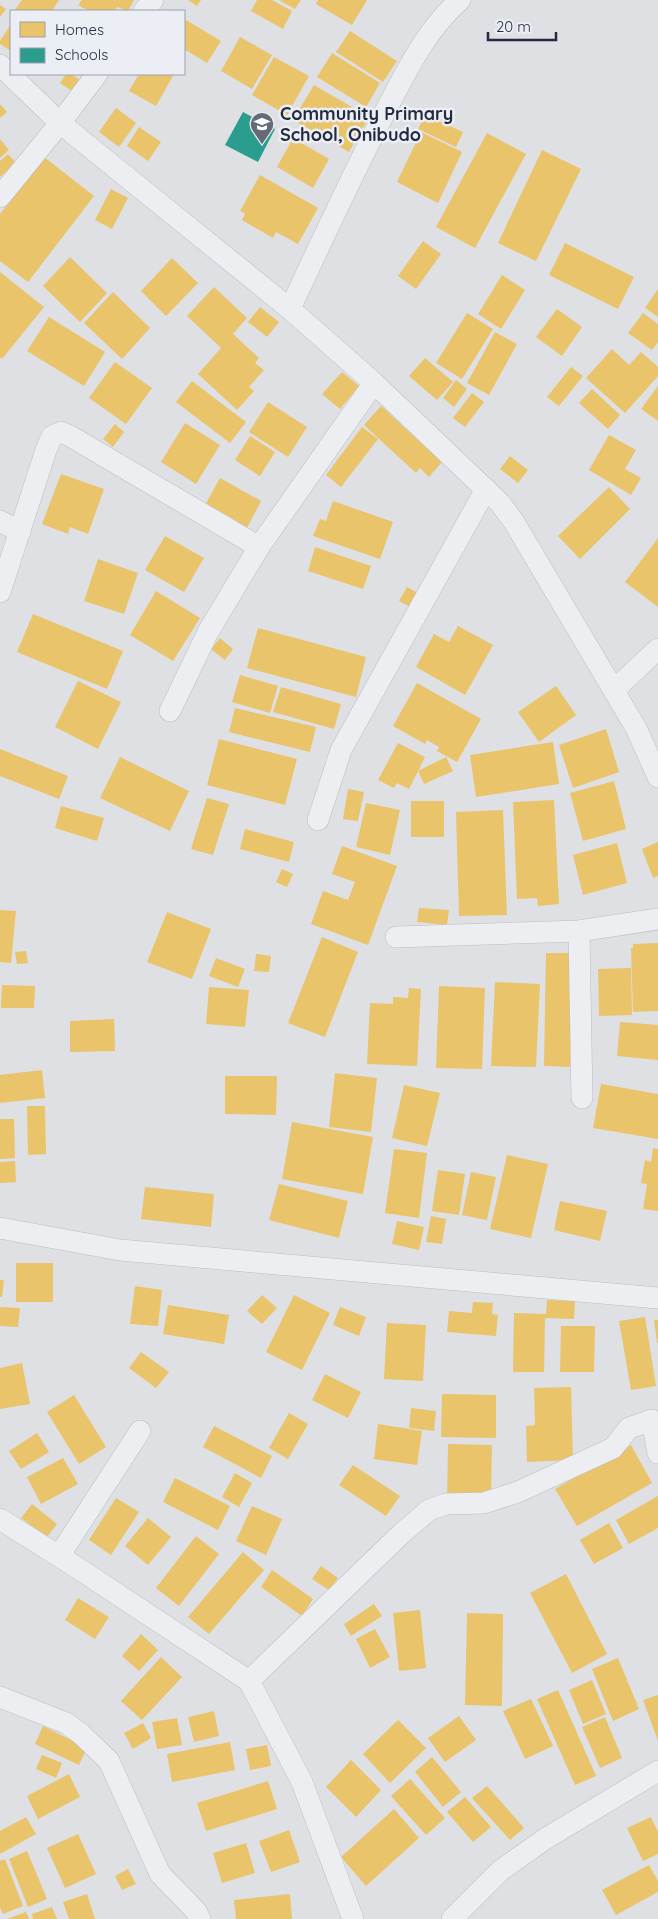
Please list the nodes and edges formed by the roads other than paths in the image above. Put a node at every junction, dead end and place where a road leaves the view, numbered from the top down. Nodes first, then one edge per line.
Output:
1 (153, 0) edge
2 (460, 0) edge
3 (145, 10) edge
4 (0, 65) edge
5 (10, 75) edge
6 (10, 75) edge
7 (96, 75) edge
8 (60, 123) junction
9 (0, 197) edge
10 (290, 309) junction
11 (374, 383) junction
12 (486, 489) junction
13 (0, 521) edge
14 (20, 532) junction
15 (259, 548) junction
16 (0, 592) edge
17 (658, 649) edge
18 (614, 690) junction
19 (170, 711) dead end
20 (658, 777) edge
21 (318, 820) dead end
22 (658, 919) edge
23 (579, 931) junction
24 (396, 937) dead end
25 (582, 1098) dead end
26 (0, 1228) edge
27 (658, 1298) edge
28 (140, 1431) dead end
29 (658, 1453) edge
30 (0, 1519) edge
31 (59, 1556) junction
32 (249, 1681) junction
33 (0, 1697) edge
34 (658, 1771) edge
35 (192, 1916) edge
36 (353, 1919) edge
37 (452, 1919) edge

1 - 3 street
2 - 10 street
4 - 6 street
5 - 8 street
7 - 8 street
8 - 9 street
8 - 10 street
10 - 11 street
11 - 12 street
11 - 15 street
12 - 18 street
12 - 21 street
13 - 14 street
14 - 15 street
14 - 16 street
15 - 19 street
17 - 18 street
18 - 20 street
22 - 23 street
23 - 24 street
23 - 25 street
26 - 27 street
28 - 31 street
29 - 32 street
30 - 31 street
31 - 32 street
32 - 36 street
33 - 35 street
34 - 37 street

